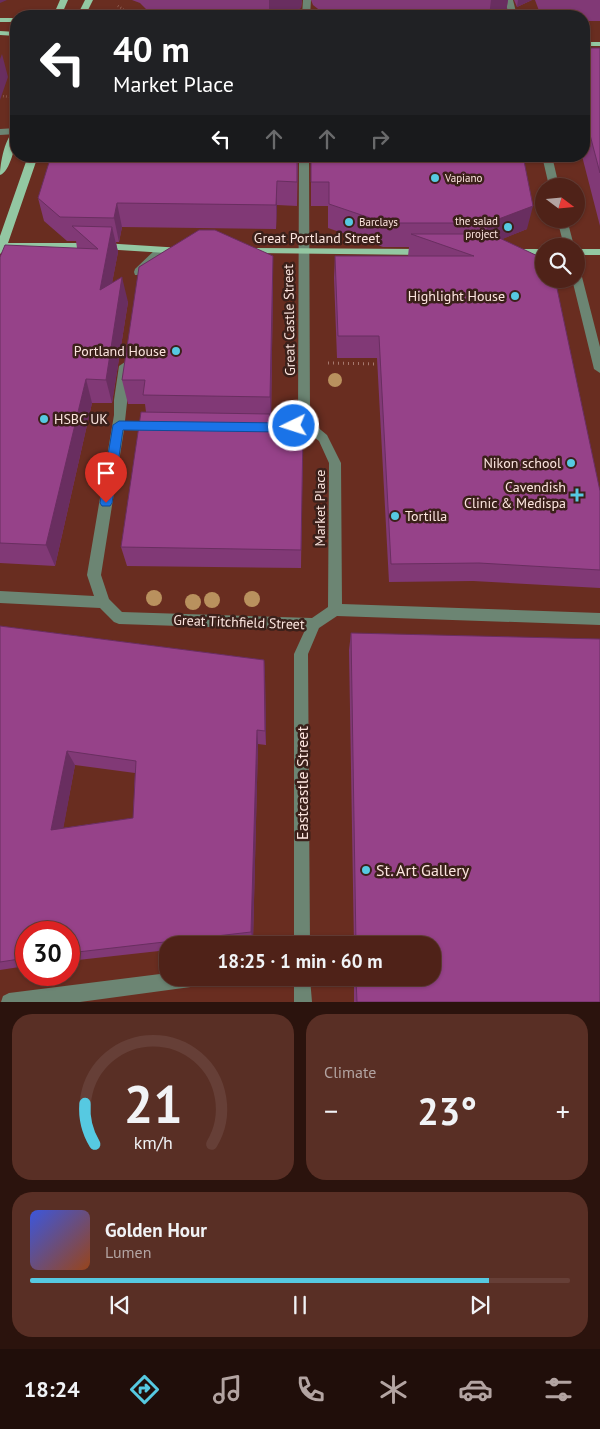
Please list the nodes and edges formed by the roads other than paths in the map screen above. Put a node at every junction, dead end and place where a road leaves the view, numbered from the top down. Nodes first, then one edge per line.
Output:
1 (10, 147) edge
2 (31, 162) edge
3 (304, 162) edge
4 (548, 162) edge
5 (0, 172) edge
6 (552, 178) edge
7 (1, 248) edge
8 (161, 250) junction
9 (189, 251) edge
10 (234, 251) edge
11 (304, 252) junction
12 (432, 252) edge
13 (500, 252) edge
14 (535, 252) edge
15 (585, 252) edge
16 (600, 252) edge
17 (137, 284) edge
18 (580, 288) edge
19 (127, 351) edge
20 (600, 369) edge
21 (304, 423) junction
22 (119, 425) junction
23 (168, 426) edge
24 (245, 427) edge
25 (0, 597) edge
26 (103, 602) junction
27 (335, 610) junction
28 (600, 619) edge
29 (314, 624) junction
30 (302, 936) edge
31 (159, 983) edge
32 (302, 986) edge
33 (9, 1002) edge
34 (302, 1002) edge

1 - 5 main road
2 - 7 main road
3 - 11 street, Great Castle Street
4 - 6 street
7 - 8 main road
8 - 9 main road
8 - 17 street
10 - 11 main road, Great Portland Street
11 - 12 main road, Great Portland Street
11 - 21 street, Great Castle Street
13 - 14 main road
15 - 16 main road
18 - 20 street
19 - 22 street
21 - 24 street
21 - 27 street, Market Place
22 - 23 street
22 - 26 street
25 - 26 street
26 - 29 street, Great Titchfield Street
27 - 28 street
27 - 29 street, Great Titchfield Street
29 - 30 street, Eastcastle Street
31 - 33 street
32 - 34 street

